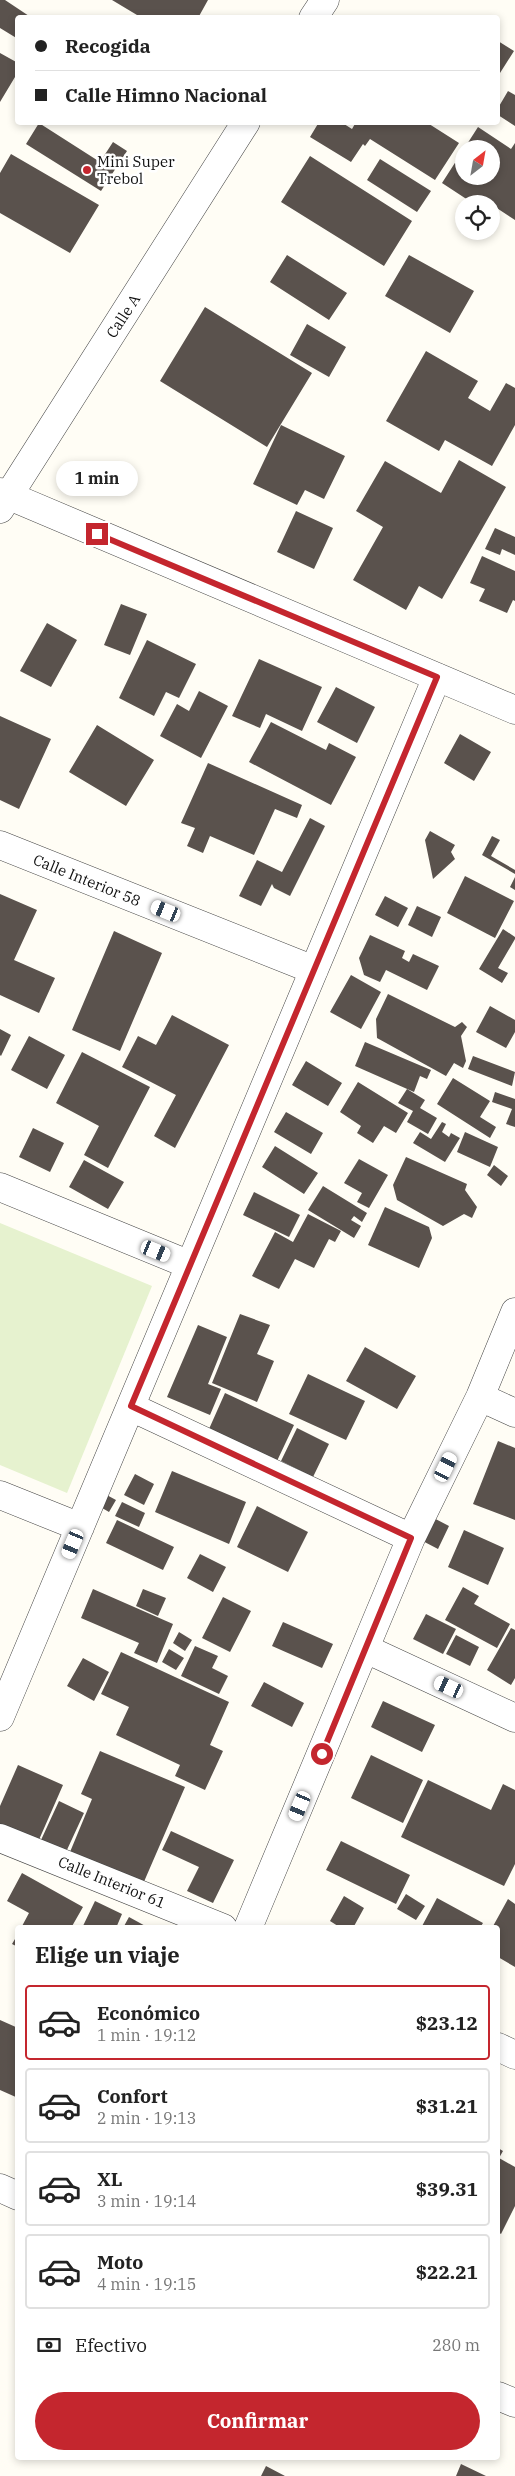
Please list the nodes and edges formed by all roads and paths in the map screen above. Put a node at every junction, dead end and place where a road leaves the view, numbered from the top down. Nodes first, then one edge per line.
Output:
1 (325, 0) edge
2 (315, 15) edge
3 (244, 125) edge
4 (3, 499) edge
5 (437, 677) junction
6 (515, 710) edge
7 (0, 845) edge
8 (314, 970) junction
9 (0, 1188) edge
10 (190, 1265) junction
11 (515, 1312) edge
12 (480, 1397) junction
13 (131, 1406) junction
14 (515, 1413) edge
15 (0, 1495) edge
16 (80, 1527) junction
17 (411, 1538) junction
18 (366, 1649) junction
19 (0, 1717) edge
20 (515, 1718) edge
21 (0, 1838) edge
22 (216, 1925) edge
23 (249, 1925) edge
24 (500, 2048) edge
25 (515, 2055) edge
26 (0, 2188) edge
27 (15, 2195) edge
28 (500, 2397) edge
29 (515, 2403) edge

1 - 2 street
3 - 4 street, Calle A
4 - 5 street
5 - 6 street
5 - 8 street
7 - 8 street, Calle Interior 58
8 - 10 street
9 - 10 street
10 - 13 street
11 - 12 street
12 - 14 street
12 - 17 street
13 - 16 street
13 - 17 street
15 - 16 street
16 - 19 street
17 - 18 street
18 - 20 street
18 - 23 street
21 - 22 street, Calle Interior 61
24 - 25 street
26 - 27 street
28 - 29 street

